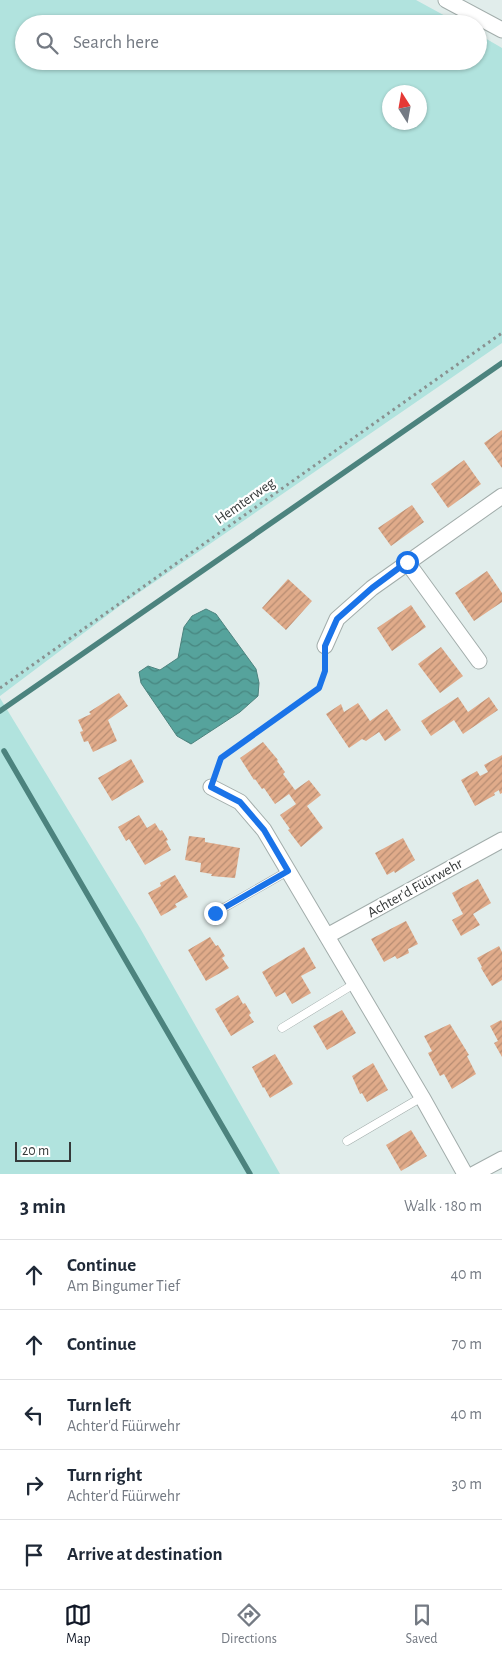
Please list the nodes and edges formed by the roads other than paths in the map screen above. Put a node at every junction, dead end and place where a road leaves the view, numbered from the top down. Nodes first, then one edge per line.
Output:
1 (446, 0) edge
2 (474, 15) edge
3 (487, 22) edge
4 (502, 30) edge
5 (502, 496) edge
6 (407, 562) junction
7 (325, 646) road end
8 (479, 661) dead end
9 (211, 787) road end
10 (502, 840) edge
11 (288, 871) junction
12 (215, 913) dead end
13 (327, 936) junction
14 (354, 984) junction
15 (282, 1028) dead end
16 (422, 1097) junction
17 (347, 1141) dead end
18 (502, 1159) edge
19 (465, 1174) edge
20 (474, 1174) edge

1 - 2 street
3 - 4 street
5 - 6 street
6 - 7 street
6 - 8 street
9 - 11 street
10 - 13 street, Achter'd Füürwehr
11 - 12 lane
11 - 13 street
13 - 14 street
14 - 15 lane
14 - 16 street
16 - 17 lane
16 - 19 street
18 - 20 street

